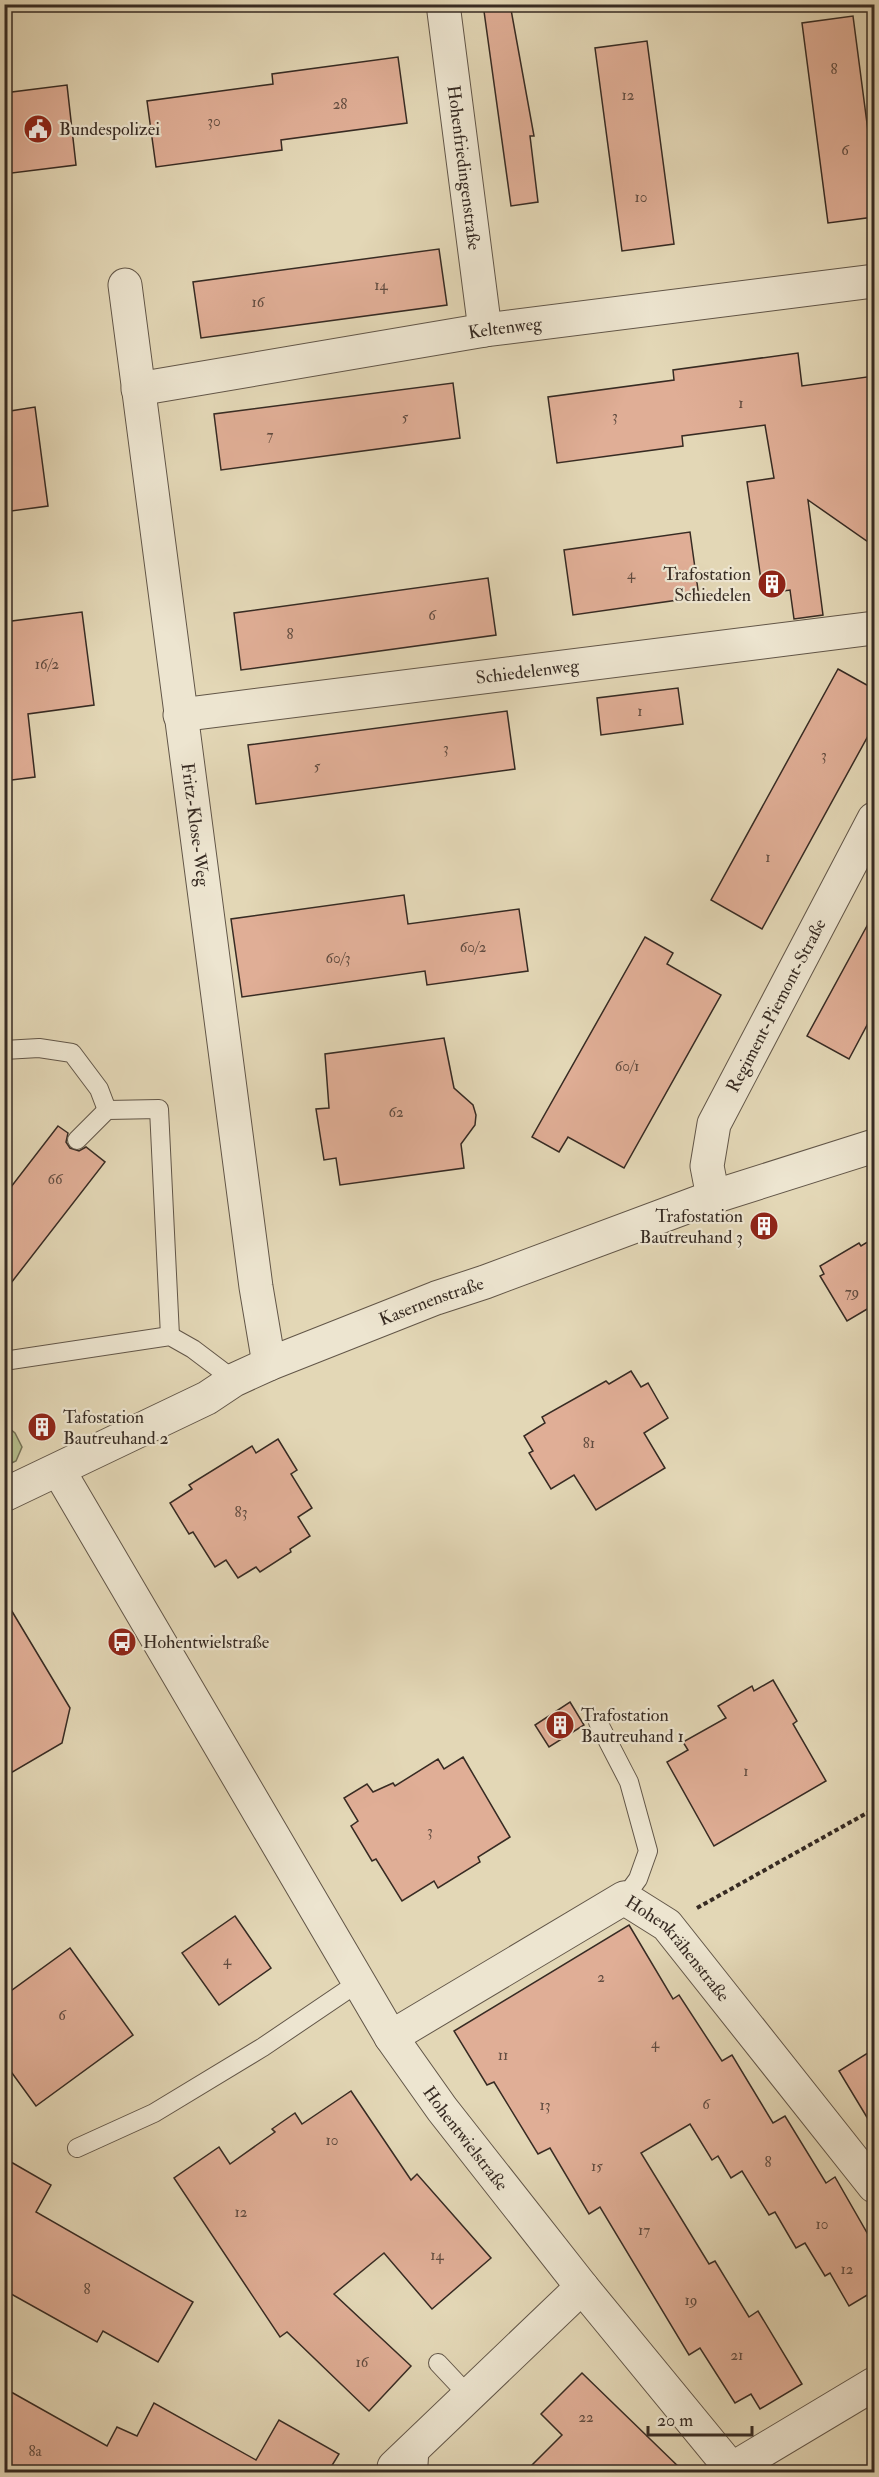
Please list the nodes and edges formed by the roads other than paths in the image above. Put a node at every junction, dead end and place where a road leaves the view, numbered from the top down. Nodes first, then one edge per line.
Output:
1 (443, 4) edge
2 (874, 281) edge
3 (125, 285) dead end
4 (485, 330) junction
5 (138, 388) junction
6 (874, 628) edge
7 (180, 715) junction
8 (874, 819) edge
9 (4, 1050) edge
10 (107, 1110) junction
11 (77, 1140) dead end
12 (874, 1146) edge
13 (713, 1197) junction
14 (170, 1336) junction
15 (4, 1361) edge
16 (269, 1364) junction
17 (234, 1380) junction
18 (58, 1471) junction
19 (4, 1495) edge
20 (598, 1722) dead end
21 (624, 1898) junction
22 (359, 1982) junction
23 (391, 2037) junction
24 (77, 2148) dead end
25 (874, 2186) edge
26 (582, 2287) junction
27 (438, 2363) dead end
28 (874, 2384) edge
29 (468, 2396) junction
30 (411, 2460) edge
31 (733, 2471) edge

1 - 4 street, Hohenfriedingenstraße
2 - 4 street, Keltenweg
3 - 5 street, Fritz-Klose-Weg
4 - 5 street, Keltenweg
5 - 7 street, Fritz-Klose-Weg
6 - 7 street, Schiedelenweg
7 - 16 street, Fritz-Klose-Weg
8 - 13 street, Regiment-Piemont-Straße
9 - 10 lane
10 - 11 lane
10 - 14 lane
12 - 13 street, Kasernenstraße
13 - 16 street, Kasernenstraße
14 - 15 lane
14 - 17 lane
16 - 17 street, Kasernenstraße
17 - 18 street, Kasernenstraße
18 - 19 street, Kasernenstraße
18 - 22 street, Hohentwielstraße
20 - 21 lane
21 - 23 street, Hohenkrähenstraße
21 - 25 street, Hohenkrähenstraße
22 - 23 street, Hohentwielstraße
22 - 24 lane
23 - 26 street, Hohentwielstraße
26 - 29 street
26 - 31 street, Hohentwielstraße
27 - 29 lane
28 - 31 street
29 - 30 street

